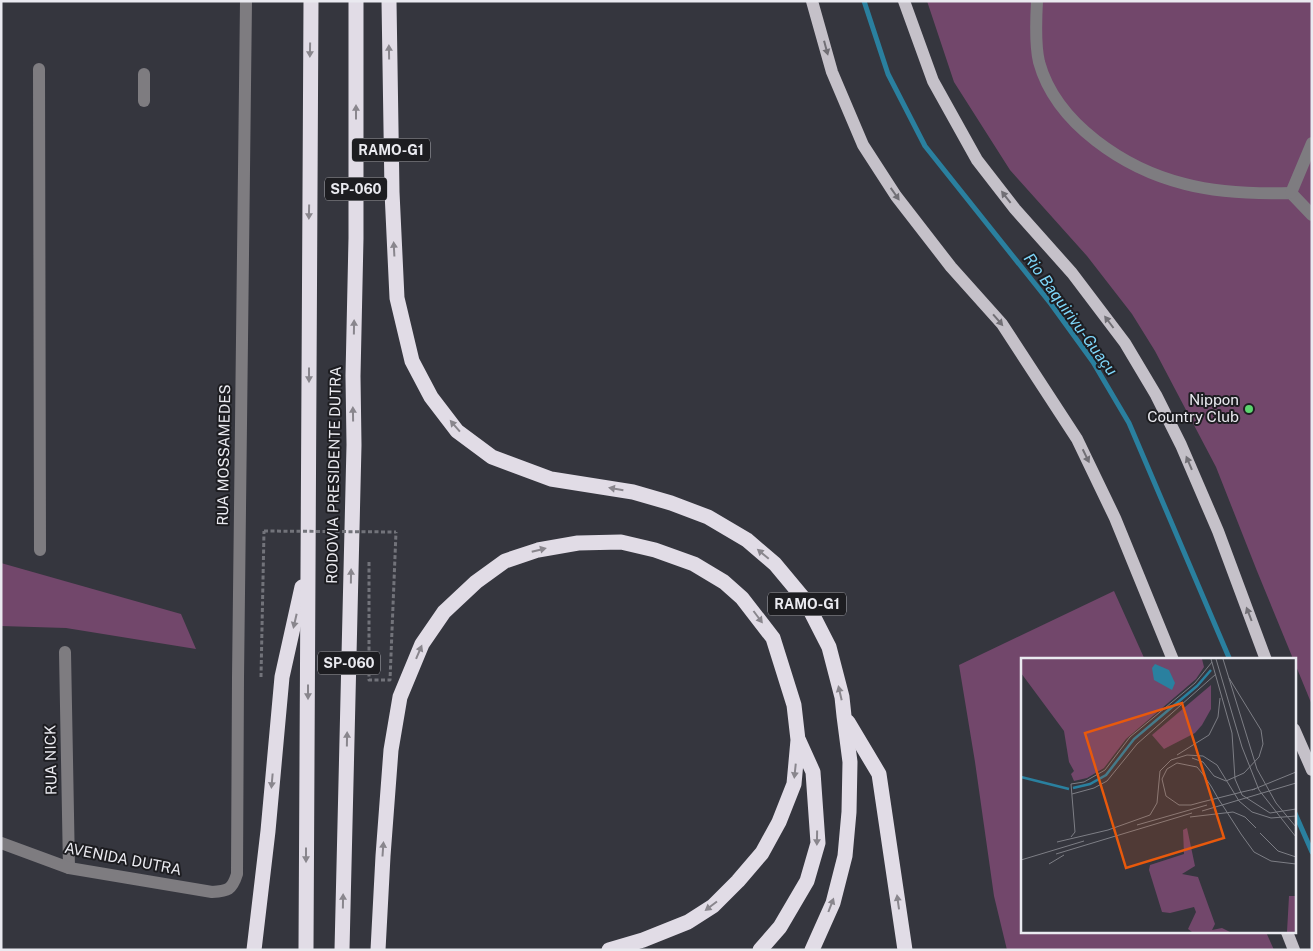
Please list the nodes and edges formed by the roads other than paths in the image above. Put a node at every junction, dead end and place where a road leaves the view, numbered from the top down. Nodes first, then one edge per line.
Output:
1 (246, 1) edge
2 (311, 1) edge
3 (356, 1) edge
4 (388, 1) edge
5 (812, 1) edge
6 (904, 1) edge
7 (1037, 1) edge
8 (39, 69) dead end
9 (144, 74) dead end
10 (144, 101) dead end
11 (1312, 143) edge
12 (1291, 193) junction
13 (1312, 215) edge
14 (40, 550) dead end
15 (309, 556) junction
16 (65, 652) dead end
17 (1173, 658) edge
18 (1265, 658) edge
19 (844, 716) junction
20 (1296, 734) edge
21 (798, 740) junction
22 (1312, 770) edge
23 (1, 843) edge
24 (69, 868) junction
25 (212, 892) joint
26 (1288, 934) edge
27 (254, 950) edge
28 (306, 950) edge
29 (342, 950) edge
30 (378, 950) edge
31 (608, 950) edge
32 (760, 950) edge
33 (812, 950) edge
34 (905, 950) edge
35 (1294, 950) edge

1 - 25 street, RUA MOSSAMEDES
2 -> 15 highway, RODOVIA PRESIDENTE DUTRA / SP-060
29 -> 3 highway, RODOVIA PRESIDENTE DUTRA / SP-060
19 -> 4 highway, RAMO-G1
5 -> 17 main road
18 -> 6 main road
7 - 12 street
8 - 14 street
9 - 10 street
11 - 12 street
12 - 13 street
15 -> 27 highway
15 -> 28 highway, RODOVIA PRESIDENTE DUTRA / SP-060
16 - 24 street, RUA NICK
33 -> 19 highway, RAMO-G1
34 -> 19 highway
20 - 22 main road
30 -> 21 highway
21 -> 31 highway
21 -> 32 highway
23 - 24 street, AVENIDA DUTRA
24 - 25 street, AVENIDA DUTRA
26 - 35 main road

